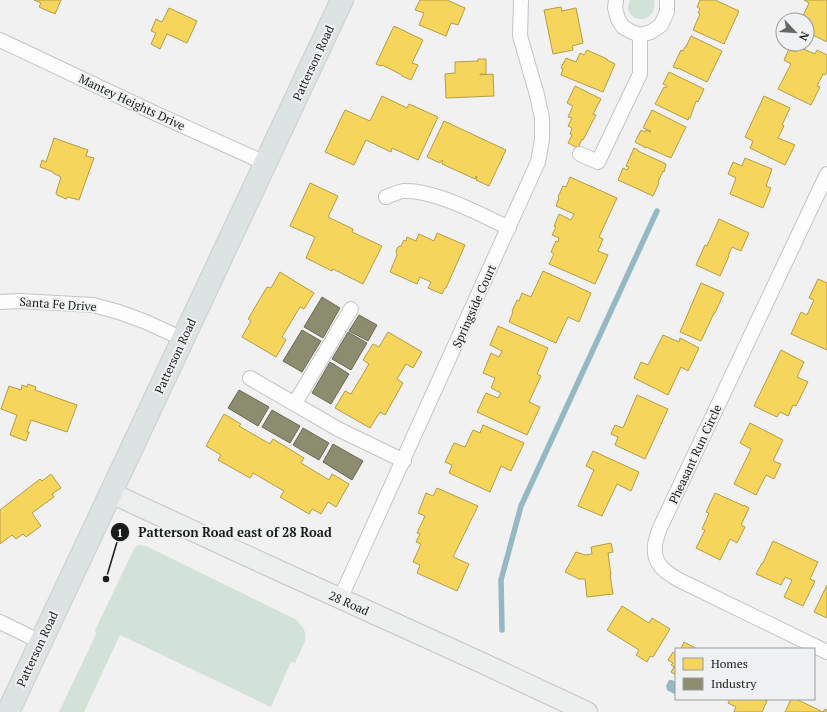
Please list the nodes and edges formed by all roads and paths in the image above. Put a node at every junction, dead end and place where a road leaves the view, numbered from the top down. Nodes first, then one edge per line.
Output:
1 (342, 0) edge
2 (521, 0) edge
3 (616, 0) edge
4 (667, 0) edge
5 (640, 35) junction
6 (0, 40) edge
7 (580, 154) dead end
8 (266, 163) junction
9 (827, 174) edge
10 (386, 198) dead end
11 (509, 228) junction
12 (0, 302) edge
13 (351, 309) dead end
14 (183, 339) junction
15 (250, 378) dead end
16 (295, 403) junction
17 (404, 461) junction
18 (111, 493) junction
19 (340, 599) junction
20 (0, 622) edge
21 (41, 642) junction
22 (827, 652) edge
23 (8, 712) edge
24 (587, 712) edge

1 - 8 main road, Patterson Road
2 - 11 street, Springside Court
3 - 5 street
4 - 5 street
5 - 7 street
6 - 8 street, Mantey Heights Drive
8 - 14 main road, Patterson Road
9 - 22 street, Pheasant Run Circle
10 - 11 street
11 - 17 street, Springside Court
12 - 14 street, Santa Fe Drive
13 - 16 street
14 - 18 main road, Patterson Road
15 - 16 street
16 - 17 street
17 - 19 street, Springside Court
18 - 19 street, 28 Road
18 - 21 main road, Patterson Road
19 - 24 street, 28 Road
20 - 21 street
21 - 23 main road, Patterson Road

